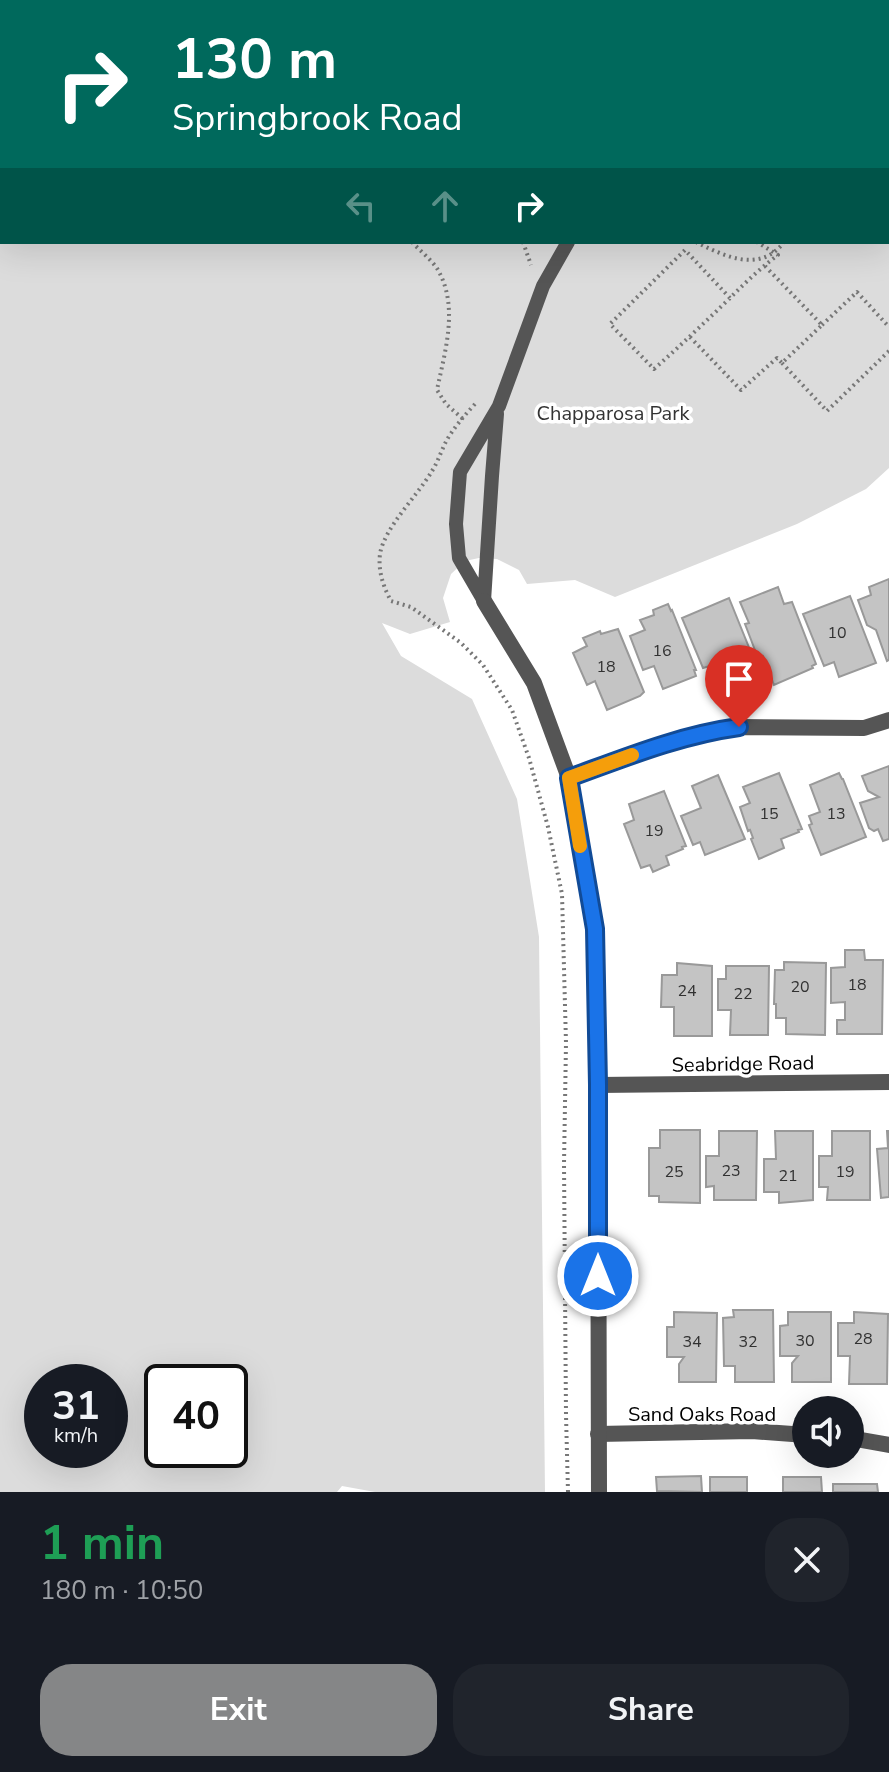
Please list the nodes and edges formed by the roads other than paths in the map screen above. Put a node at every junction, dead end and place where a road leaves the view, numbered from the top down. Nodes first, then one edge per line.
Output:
1 (567, 244) edge
2 (498, 409) junction
3 (484, 601) junction
4 (889, 720) edge
5 (569, 778) junction
6 (889, 1082) edge
7 (598, 1085) junction
8 (598, 1434) junction
9 (792, 1434) edge
10 (864, 1441) edge
11 (889, 1445) edge
12 (599, 1492) edge

1 - 2 lane
2 - 3 lane
2 - 3 lane
3 - 5 street
4 - 5 street
5 - 7 street
6 - 7 street, Seabridge Road
7 - 8 street
8 - 9 street, Sand Oaks Road
8 - 12 street
10 - 11 street

